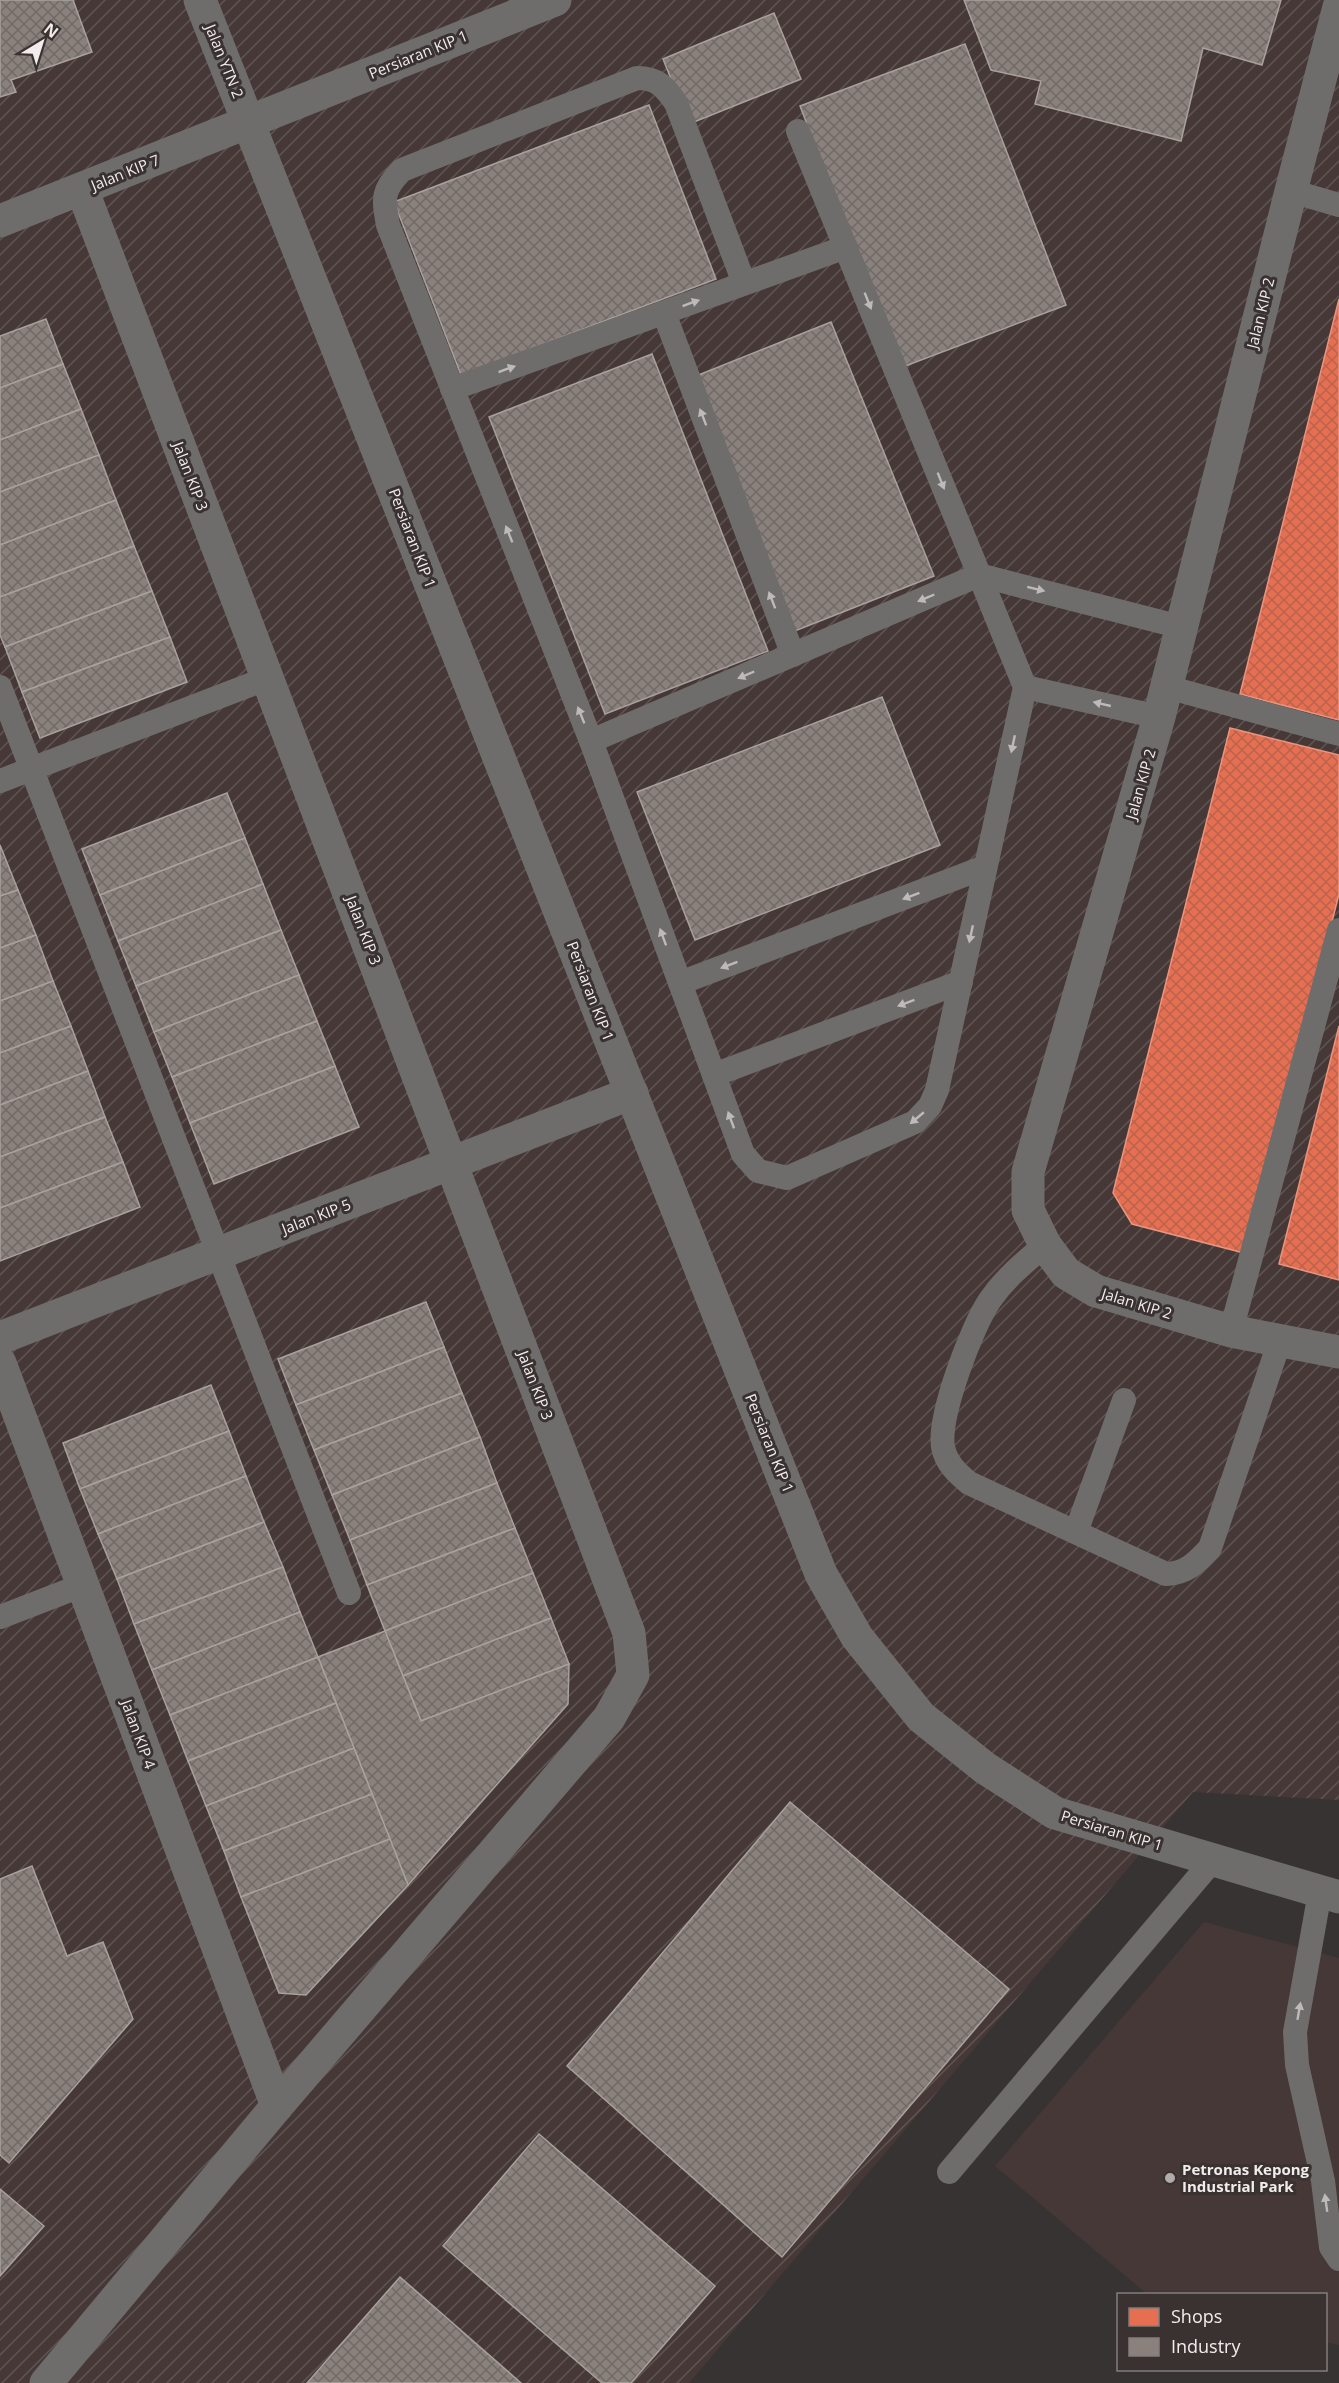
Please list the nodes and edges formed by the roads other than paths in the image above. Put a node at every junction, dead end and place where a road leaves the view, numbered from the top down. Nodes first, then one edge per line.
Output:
1 (200, 0) edge
2 (555, 0) edge
3 (1339, 7) edge
4 (249, 122) junction
5 (798, 131) dead end
6 (82, 189) junction
7 (1291, 191) junction
8 (1339, 205) edge
9 (0, 221) edge
10 (846, 247) junction
11 (744, 283) junction
12 (664, 312) junction
13 (452, 389) junction
14 (980, 575) junction
15 (1181, 627) junction
16 (792, 655) junction
17 (268, 678) junction
18 (0, 687) edge
19 (1025, 687) junction
20 (1163, 702) junction
21 (1339, 734) edge
22 (591, 741) junction
23 (32, 769) junction
24 (0, 781) edge
25 (985, 867) junction
26 (1339, 930) edge
27 (961, 982) junction
28 (680, 983) junction
29 (714, 1075) junction
30 (632, 1093) junction
31 (452, 1163) junction
32 (1045, 1245) junction
33 (218, 1254) junction
34 (1231, 1331) junction
35 (0, 1338) edge
36 (1280, 1340) junction
37 (1339, 1352) edge
38 (0, 1363) edge
39 (1124, 1400) dead end
40 (1076, 1533) junction
41 (83, 1585) junction
42 (349, 1593) dead end
43 (0, 1617) edge
44 (1213, 1860) junction
45 (1330, 1894) edge
46 (277, 2106) junction
47 (949, 2172) dead end
48 (1339, 2259) edge
49 (46, 2383) edge

1 - 4 street, Jalan YTN 2
2 - 4 street, Persiaran KIP 1
3 - 7 street, Jalan KIP 2
4 - 6 street, Jalan KIP 7
4 - 30 street, Persiaran KIP 1
5 - 10 lane
6 - 9 street, Jalan KIP 7
6 - 17 street, Jalan KIP 3
7 - 8 lane
7 - 15 street, Jalan KIP 2
10 - 11 lane
10 -> 14 lane
12 -> 11 lane
11 - 13 lane
13 -> 12 lane
16 -> 12 lane
22 -> 13 lane
14 -> 15 lane
14 -> 16 lane
14 - 19 lane
15 - 20 street, Jalan KIP 2
16 -> 22 lane
17 - 23 lane
17 - 31 street, Jalan KIP 3
18 - 23 lane
20 -> 19 lane
19 -> 25 lane
20 - 21 lane
20 - 32 street, Jalan KIP 2
28 -> 22 lane
23 - 24 lane
23 - 33 lane
25 -> 27 lane
25 -> 28 lane
26 - 34 lane
27 -> 29 lane
27 -> 29 lane
28 - 29 lane
30 - 31 street, Jalan KIP 5
30 - 44 street, Persiaran KIP 1
31 - 33 street, Jalan KIP 5
31 - 46 street, Jalan KIP 3
32 - 34 street, Jalan KIP 2
32 - 40 lane
33 - 35 street, Jalan KIP 5
33 - 42 lane
34 - 36 street, Jalan KIP 2
36 - 37 street, Jalan KIP 2
36 - 40 lane
38 - 41 street, Jalan KIP 4
39 - 40 lane
41 - 43 lane
41 - 46 street, Jalan KIP 4
44 - 45 street, Persiaran KIP 1
44 - 47 lane
48 -> 45 lane
46 - 49 street

